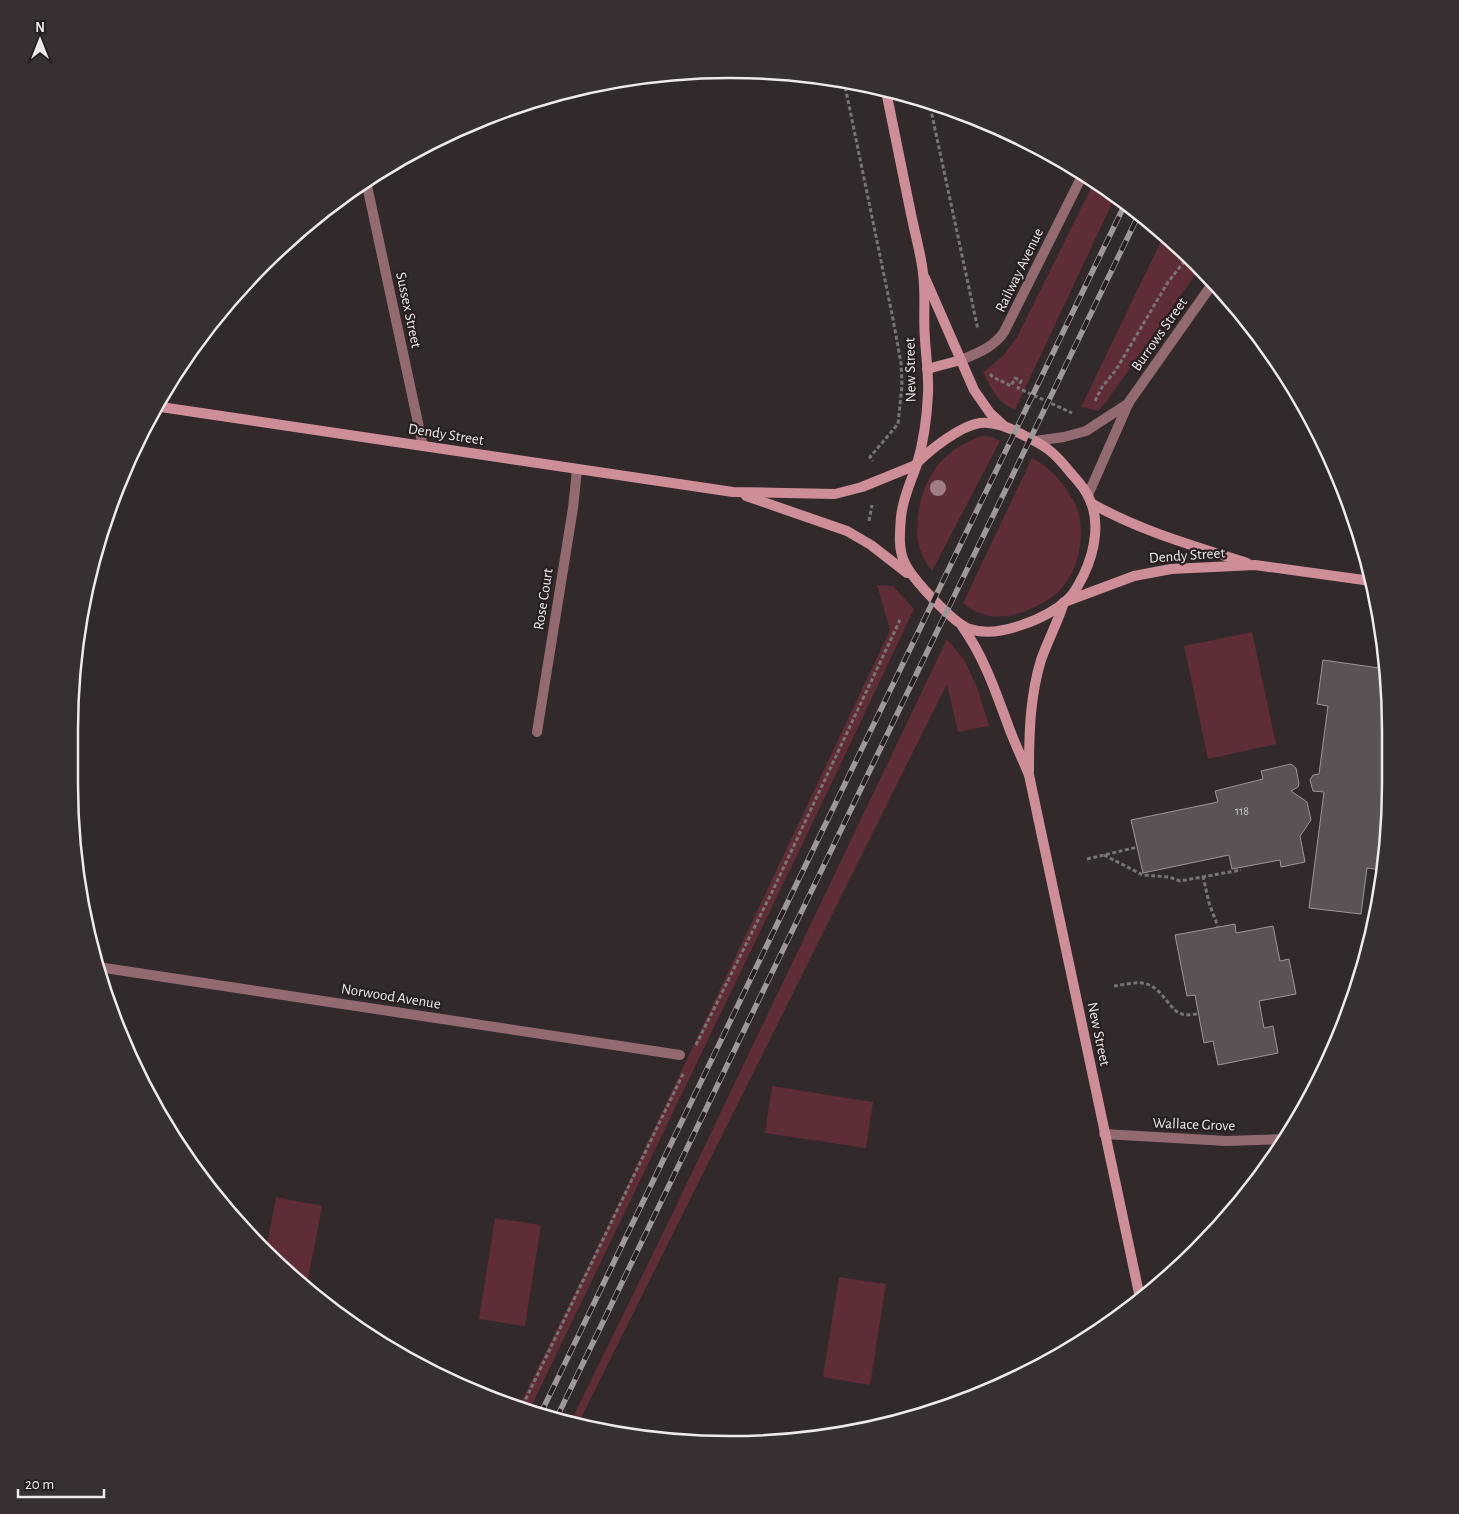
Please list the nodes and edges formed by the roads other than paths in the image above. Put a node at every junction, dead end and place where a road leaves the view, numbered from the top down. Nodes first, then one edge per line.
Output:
1 (887, 97) edge
2 (1080, 180) edge
3 (367, 187) edge
4 (924, 275) junction
5 (1209, 288) edge
6 (962, 360) junction
7 (927, 369) junction
8 (1129, 402) junction
9 (163, 407) edge
10 (1008, 428) junction
11 (1035, 440) junction
12 (423, 446) junction
13 (916, 464) junction
14 (577, 470) junction
15 (733, 492) junction
16 (1090, 499) junction
17 (1255, 565) junction
18 (917, 580) junction
19 (1364, 580) edge
20 (1066, 602) junction
21 (956, 620) junction
22 (537, 732) dead end
23 (1029, 775) junction
24 (104, 968) edge
25 (680, 1055) dead end
26 (1104, 1134) junction
27 (1277, 1139) edge
28 (1139, 1292) edge

1 - 4 main road, New Street
2 - 6 street, Railway Avenue
3 - 12 street, Sussex Street
4 - 6 main road, New Street
4 - 7 main road, New Street
5 - 8 street, Burrows Street
6 - 7 main road
6 - 10 main road, New Street
7 - 13 main road, New Street
8 - 11 street, Burrows Street
8 - 16 street, Burrows Street
9 - 12 main road, Dendy Street
10 - 11 main road
10 - 13 main road, Dendy Street
11 - 16 main road
12 - 14 main road, Dendy Street
13 - 15 main road, Dendy Street
13 - 18 main road, New Street
14 - 15 main road, Dendy Street
14 - 22 street, Rose Court
15 - 18 main road, Dendy Street
16 - 17 main road, Dendy Street
16 - 20 main road, New Street
17 - 19 main road, Dendy Street
17 - 20 main road, Dendy Street
18 - 21 main road
20 - 21 main road, Dendy Street
20 - 23 main road, New Street
21 - 23 main road, New Street
23 - 26 main road, New Street
24 - 25 street, Norwood Avenue
26 - 27 street, Wallace Grove
26 - 28 main road, New Street

